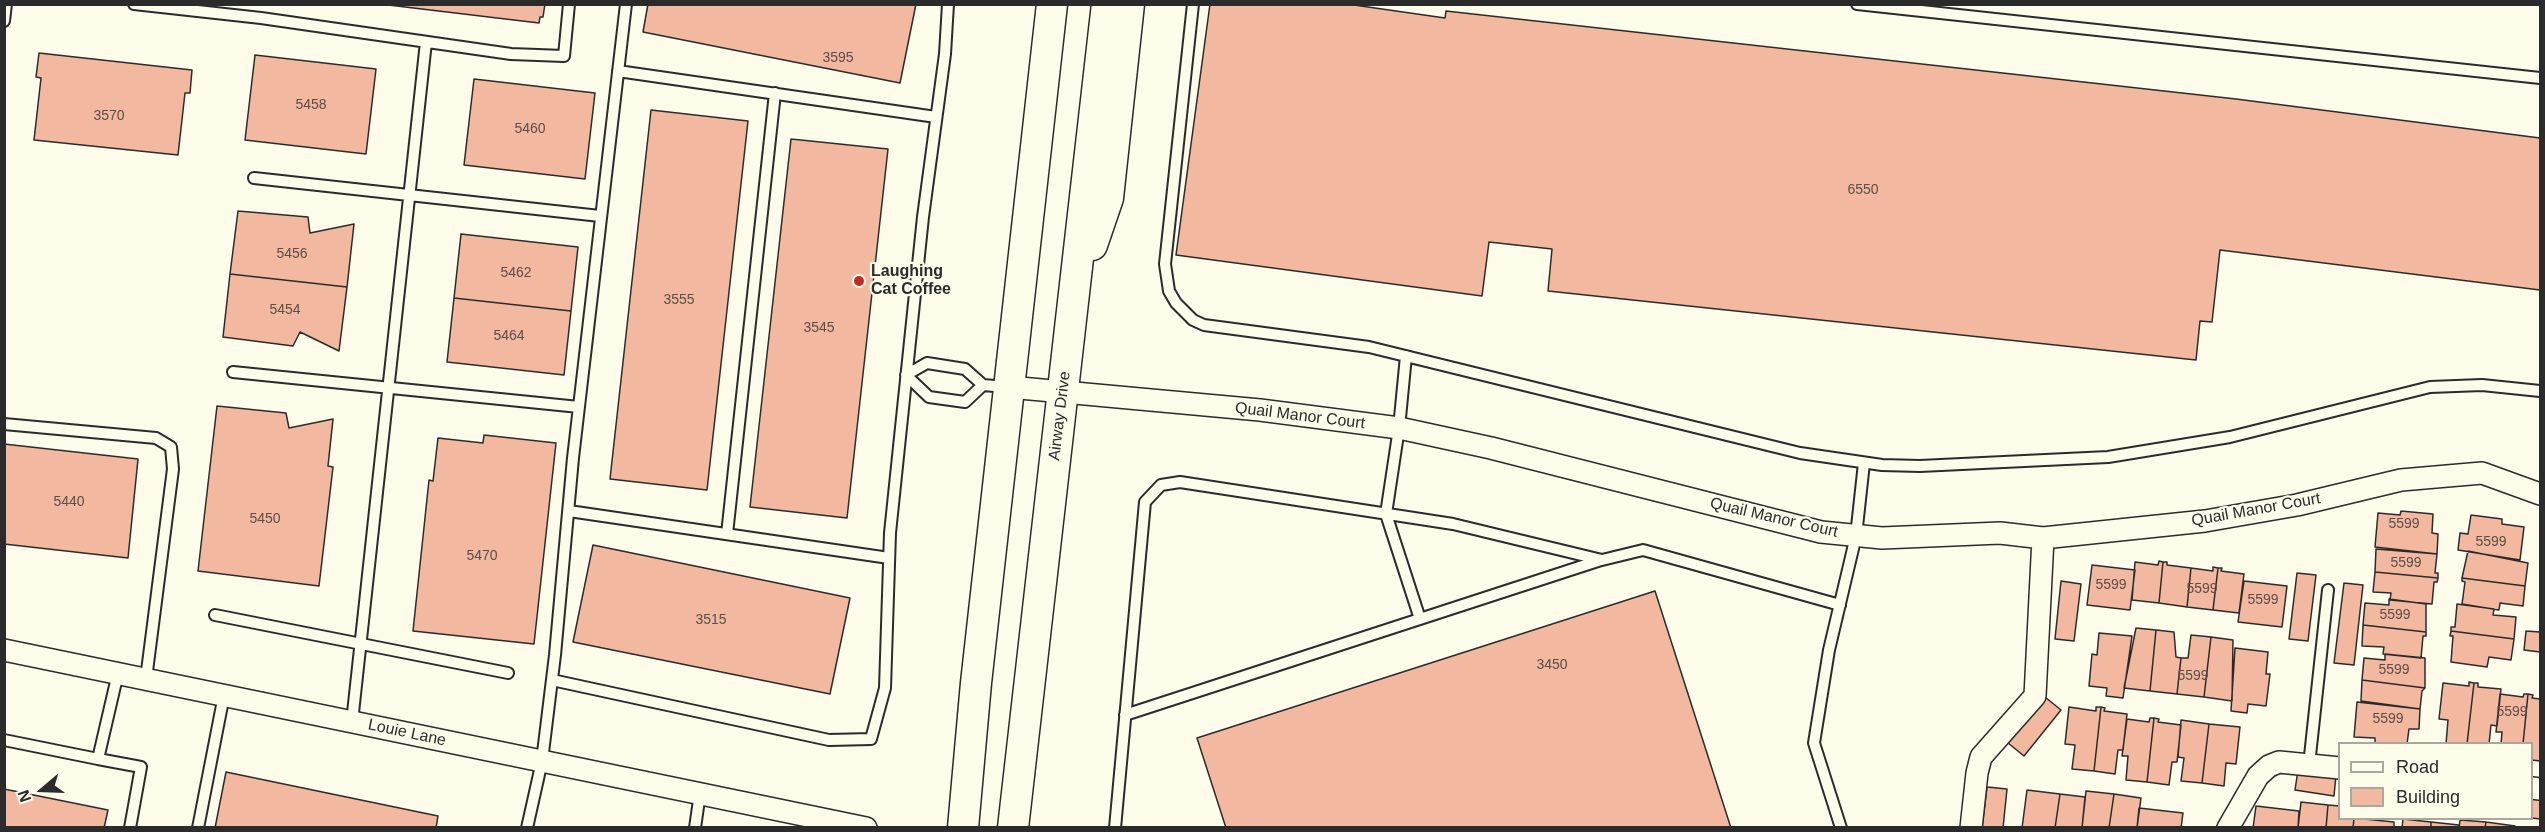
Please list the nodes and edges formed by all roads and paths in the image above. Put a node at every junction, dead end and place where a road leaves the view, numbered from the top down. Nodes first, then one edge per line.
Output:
1 (6, 4) edge
2 (134, 4) edge
3 (569, 4) edge
4 (626, 4) edge
5 (948, 4) edge
6 (1040, 4) edge
7 (1052, 4) edge
8 (1107, 4) edge
9 (1129, 4) edge
10 (1193, 4) edge
11 (1857, 4) edge
12 (1905, 6) edge
13 (4, 21) edge
14 (426, 42) junction
15 (618, 71) junction
16 (2541, 78) edge
17 (775, 93) junction
18 (1042, 94) junction
19 (936, 117) junction
20 (254, 178) dead end
21 (410, 195) junction
22 (600, 216) junction
23 (1077, 274) junction
24 (1406, 356) junction
25 (233, 372) dead end
26 (906, 375) junction
27 (996, 386) junction
28 (389, 387) junction
29 (2541, 391) edge
30 (1063, 394) junction
31 (579, 407) junction
32 (4, 424) edge
33 (1399, 428) junction
34 (1864, 463) junction
35 (2541, 495) edge
36 (568, 511) junction
37 (1386, 514) junction
38 (727, 534) junction
39 (1856, 536) junction
40 (2043, 538) junction
41 (889, 558) junction
42 (1602, 560) junction
43 (2328, 590) dead end
44 (1840, 605) junction
45 (215, 615) dead end
46 (1420, 619) junction
47 (361, 643) junction
48 (4, 650) edge
49 (118, 673) junction
50 (508, 673) dead end
51 (146, 679) junction
52 (552, 680) junction
53 (224, 695) junction
54 (1125, 715) junction
55 (352, 722) junction
56 (4, 740) edge
57 (98, 759) junction
58 (542, 760) junction
59 (2309, 765) junction
60 (2338, 768) edge
61 (700, 793) junction
62 (130, 828) edge
63 (198, 828) edge
64 (527, 828) edge
65 (695, 828) edge
66 (866, 828) edge
67 (963, 828) edge
68 (1013, 828) edge
69 (1115, 828) edge
70 (1841, 828) edge
71 (1971, 828) edge
72 (2228, 828) edge

1 - 13 lane
2 - 14 lane
3 - 14 lane
4 - 15 lane
5 - 19 lane
6 - 18 main road
7 - 18 main road
8 - 23 main road, Airway Drive
9 - 23 main road
10 - 24 lane
11 - 12 lane
12 - 16 lane
14 - 21 lane
15 - 17 lane
15 - 22 lane
17 - 19 lane
17 - 38 lane
18 - 27 main road
19 - 26 lane
20 - 21 lane
21 - 22 lane
21 - 28 lane
22 - 31 lane
23 - 30 main road, Airway Drive
24 - 33 lane
24 - 34 lane
25 - 28 lane
26 - 27 lane
26 - 27 lane
26 - 41 lane
27 - 30 street, Quail Manor Court
27 - 67 main road
28 - 31 lane
28 - 47 lane
29 - 34 lane
30 - 33 street, Quail Manor Court
30 - 68 main road, Airway Drive
31 - 36 lane
32 - 51 lane
33 - 37 lane
33 - 39 street, Quail Manor Court
34 - 39 lane
35 - 40 street, Quail Manor Court
36 - 38 lane
36 - 52 lane
37 - 42 lane
37 - 46 lane
37 - 54 lane
38 - 41 lane
39 - 40 street, Quail Manor Court
39 - 44 lane
40 - 71 street
41 - 52 lane
42 - 44 lane
42 - 46 lane
43 - 59 lane
44 - 70 lane
45 - 47 lane
46 - 54 lane
47 - 50 lane
47 - 55 lane
48 - 49 street, Louie Lane
49 - 51 street, Louie Lane
49 - 57 lane
51 - 53 street, Louie Lane
52 - 58 lane
53 - 55 street, Louie Lane
53 - 63 lane
54 - 69 lane
55 - 58 street, Louie Lane
56 - 57 lane
57 - 62 lane
58 - 61 street, Louie Lane
58 - 64 lane
59 - 60 street
59 - 72 street
61 - 65 lane
61 - 66 street, Louie Lane

